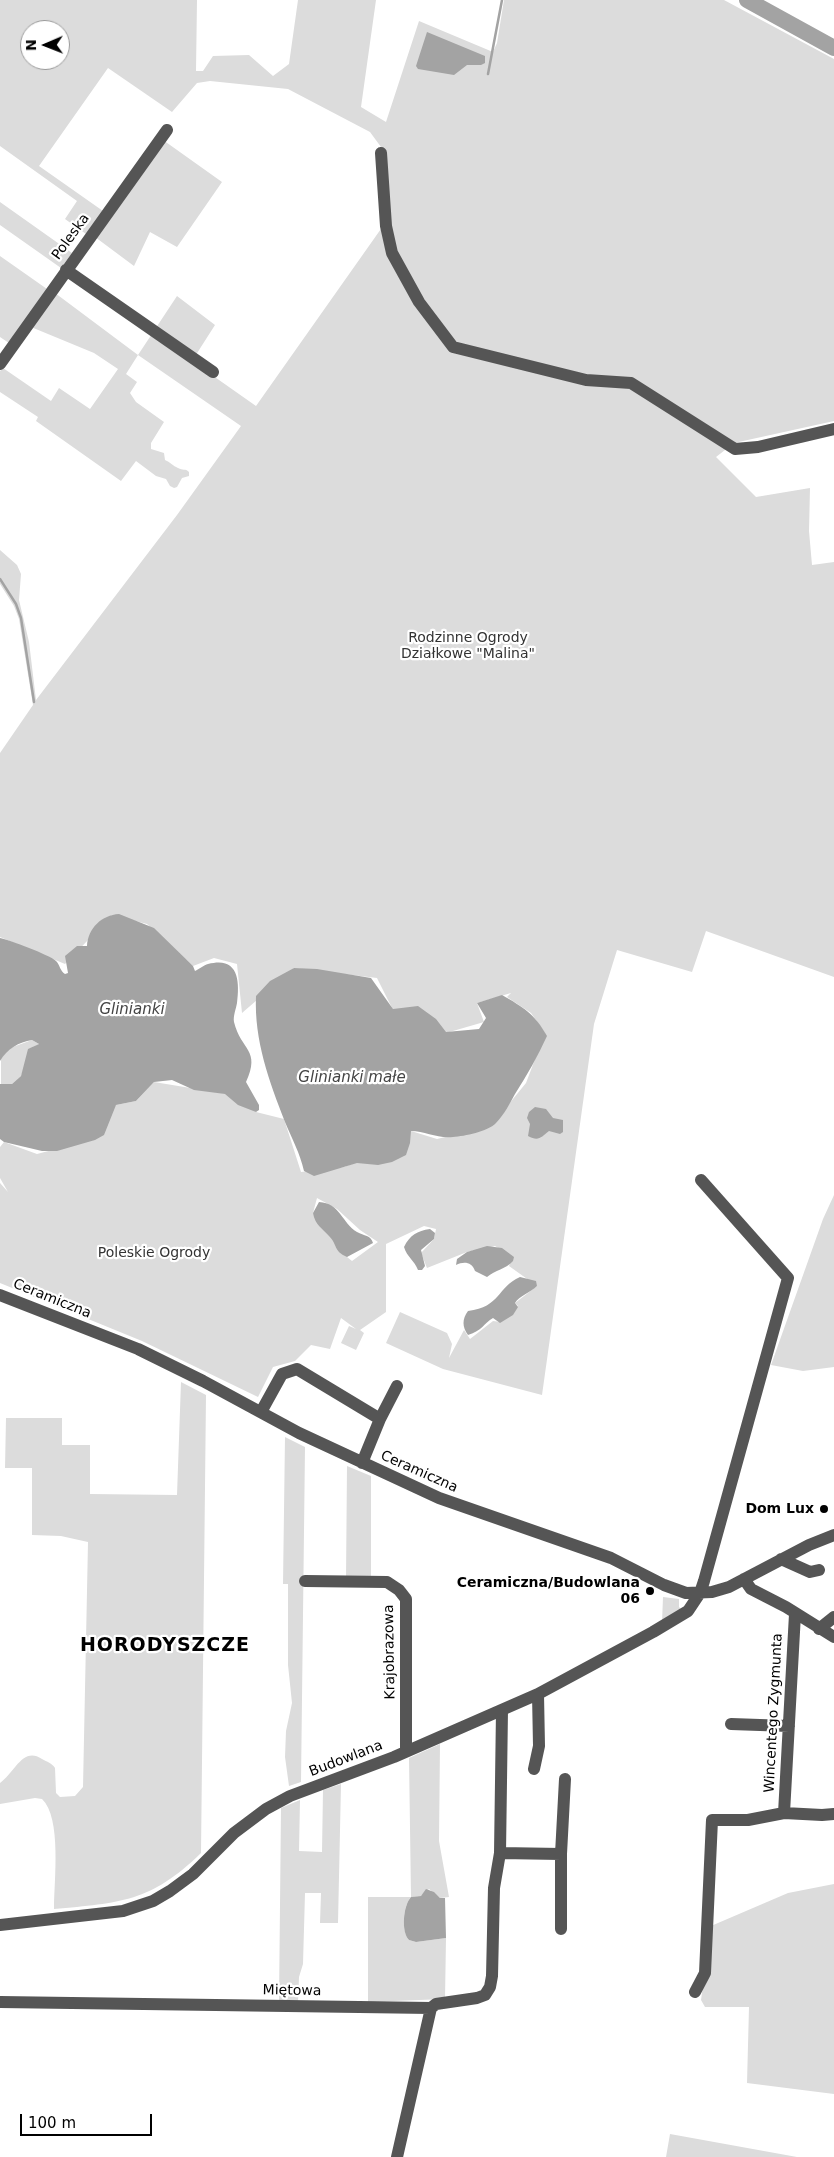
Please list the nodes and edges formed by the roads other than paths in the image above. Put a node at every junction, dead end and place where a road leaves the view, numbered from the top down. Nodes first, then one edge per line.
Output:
1 (167, 130) dead end
2 (381, 154) dead end
3 (66, 270) junction
4 (0, 364) edge
5 (213, 372) dead end
6 (834, 429) edge
7 (701, 1180) dead end
8 (0, 1295) edge
9 (397, 1386) dead end
10 (261, 1412) junction
11 (380, 1419) junction
12 (362, 1463) junction
13 (834, 1535) edge
14 (781, 1559) junction
15 (819, 1570) dead end
16 (744, 1579) junction
17 (306, 1581) dead end
18 (700, 1593) junction
19 (795, 1614) junction
20 (834, 1617) edge
21 (819, 1629) junction
22 (834, 1638) edge
23 (538, 1694) junction
24 (502, 1710) junction
25 (731, 1724) dead end
26 (789, 1726) junction
27 (406, 1751) junction
28 (534, 1769) dead end
29 (564, 1779) dead end
30 (784, 1813) junction
31 (834, 1814) edge
32 (500, 1853) junction
33 (561, 1854) junction
34 (0, 1926) edge
35 (561, 1929) dead end
36 (695, 1992) dead end
37 (0, 2002) edge
38 (431, 2008) junction
39 (397, 2157) edge

1 - 3 street, Poleska
2 - 6 street
3 - 4 street, Poleska
3 - 5 street
7 - 18 street
8 - 10 street, Ceramiczna
9 - 11 street
10 - 11 street
10 - 12 street, Ceramiczna
11 - 12 street
12 - 18 street, Ceramiczna
13 - 14 street, Ceramiczna
14 - 15 street
14 - 16 street, Ceramiczna
16 - 18 street, Ceramiczna
16 - 19 street
17 - 27 street, Krajobrazowa
18 - 23 street, Budowlana
19 - 21 street
19 - 26 street, Wincentego Zygmunta
20 - 21 street
21 - 22 street
23 - 24 street, Budowlana
23 - 28 street
24 - 27 street, Budowlana
24 - 32 street, Miętowa
25 - 26 street
26 - 30 street, Wincentego Zygmunta
27 - 34 street, Budowlana
29 - 33 street
30 - 31 street
30 - 36 street
32 - 33 street
32 - 38 street, Miętowa
33 - 35 street
37 - 38 street, Miętowa
38 - 39 street

